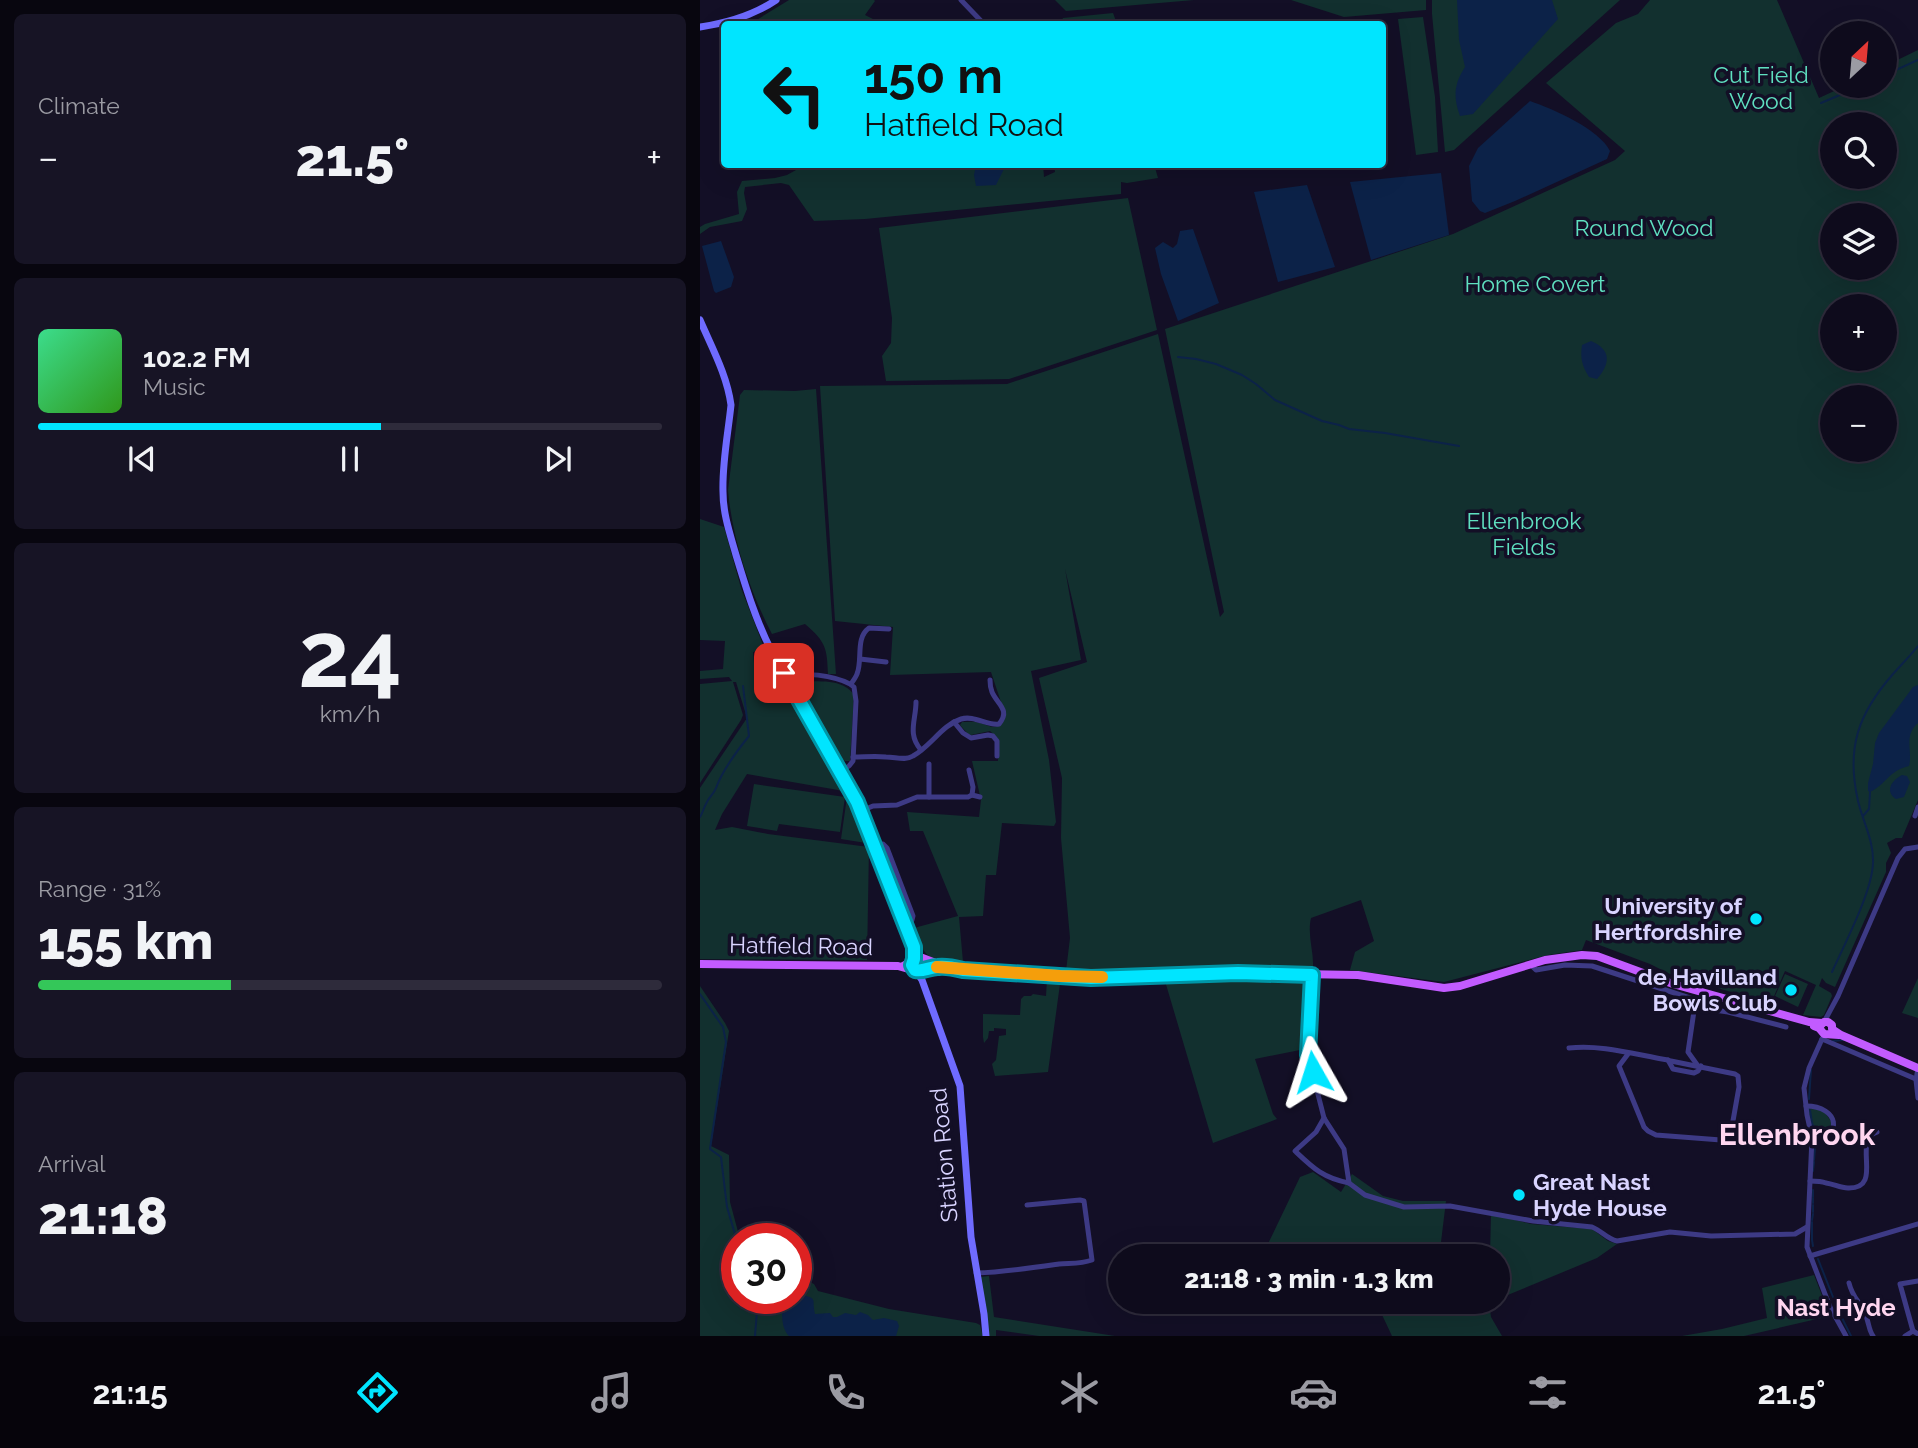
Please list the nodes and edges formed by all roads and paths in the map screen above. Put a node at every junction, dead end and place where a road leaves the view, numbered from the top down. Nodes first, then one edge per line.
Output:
1 (776, 0) edge
2 (961, 0) edge
3 (726, 21) edge
4 (981, 21) edge
5 (721, 22) edge
6 (700, 27) edge
7 (700, 320) edge
8 (889, 629) dead end
9 (860, 659) junction
10 (886, 662) dead end
11 (990, 680) dead end
12 (789, 681) junction
13 (850, 684) junction
14 (916, 702) dead end
15 (954, 722) junction
16 (921, 750) junction
17 (997, 756) dead end
18 (853, 757) junction
19 (929, 764) dead end
20 (969, 770) dead end
21 (841, 771) junction
22 (972, 795) junction
23 (929, 796) junction
24 (980, 797) dead end
25 (1918, 807) edge
26 (861, 811) junction
27 (1914, 816) dead end
28 (1918, 847) edge
29 (700, 964) edge
30 (919, 966) junction
31 (1312, 975) junction
32 (1697, 995) junction
33 (1694, 1007) junction
34 (1786, 1027) dead end
35 (1825, 1030) junction
36 (1569, 1048) dead end
37 (1609, 1050) junction
38 (1688, 1052) junction
39 (1628, 1054) junction
40 (1616, 1061) junction
41 (1669, 1061) junction
42 (1699, 1066) junction
43 (1918, 1068) edge
44 (1917, 1080) edge
45 (1918, 1098) edge
46 (1806, 1106) junction
47 (1324, 1118) junction
48 (1877, 1132) dead end
49 (1812, 1138) junction
50 (1810, 1181) junction
51 (1349, 1183) junction
52 (1027, 1205) dead end
53 (1918, 1224) edge
54 (1807, 1227) junction
55 (1795, 1234) junction
56 (1807, 1242) junction
57 (1810, 1256) junction
58 (976, 1273) junction
59 (1918, 1281) edge
60 (1849, 1283) dead end
61 (1916, 1333) edge
62 (986, 1336) edge
63 (1846, 1336) edge
64 (1872, 1336) edge
65 (1905, 1336) edge

1 - 3 street
2 - 4 street
5 - 6 street
7 - 12 street, Station Road
8 - 9 street
9 - 10 street
9 - 13 street
11 - 15 street
12 - 13 street
12 - 21 street, Station Road
13 - 18 street
14 - 16 street
15 - 16 street
15 - 17 street
16 - 18 street
18 - 21 street
19 - 23 street
20 - 22 street
21 - 26 street, Station Road
22 - 23 street
22 - 24 street
23 - 26 street
25 - 27 street
26 - 30 street, Station Road
28 - 35 street
29 - 30 main road, Hatfield Road
30 - 31 main road, Hatfield Road
30 - 58 street, Station Road
31 - 32 main road, Hatfield Road
31 - 47 street
32 - 33 street
32 - 35 main road, Hatfield Road
33 - 34 street
33 - 38 street
35 - 43 main road
35 - 44 street
35 - 46 street
36 - 37 street
37 - 39 street
37 - 40 street
38 - 41 street
38 - 42 street
39 - 40 street
39 - 41 street
40 - 42 street
41 - 42 street
43 - 44 street
44 - 45 street
46 - 49 street
46 - 49 street
47 - 51 street
47 - 51 street
48 - 50 street
49 - 50 street
50 - 54 street
51 - 55 street
52 - 58 street
53 - 57 street
54 - 55 street
54 - 56 street
55 - 56 street
56 - 57 street
57 - 63 street
58 - 62 street, Station Road
59 - 61 street
60 - 64 street
61 - 65 street

